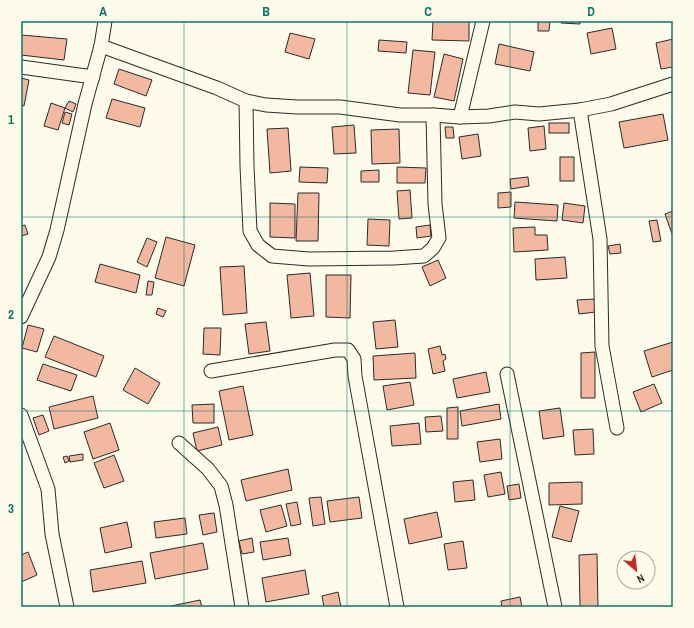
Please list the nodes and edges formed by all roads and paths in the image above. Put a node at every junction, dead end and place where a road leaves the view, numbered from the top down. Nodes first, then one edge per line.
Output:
1 (105, 21) edge
2 (483, 21) edge
3 (101, 46) junction
4 (21, 66) edge
5 (92, 77) junction
6 (673, 84) edge
7 (246, 101) junction
8 (580, 110) junction
9 (433, 115) junction
10 (460, 117) junction
11 (21, 317) edge
12 (210, 371) dead end
13 (508, 374) dead end
14 (21, 416) edge
15 (617, 428) dead end
16 (179, 443) dead end
17 (67, 607) edge
18 (242, 607) edge
19 (397, 607) edge
20 (555, 607) edge

1 - 3 street
2 - 10 street
3 - 5 street
3 - 7 street
4 - 5 street
5 - 11 street
6 - 8 street
7 - 9 street
7 - 9 street
8 - 10 street
8 - 15 street
9 - 10 street
12 - 19 street
13 - 20 street
14 - 17 street
16 - 18 street

